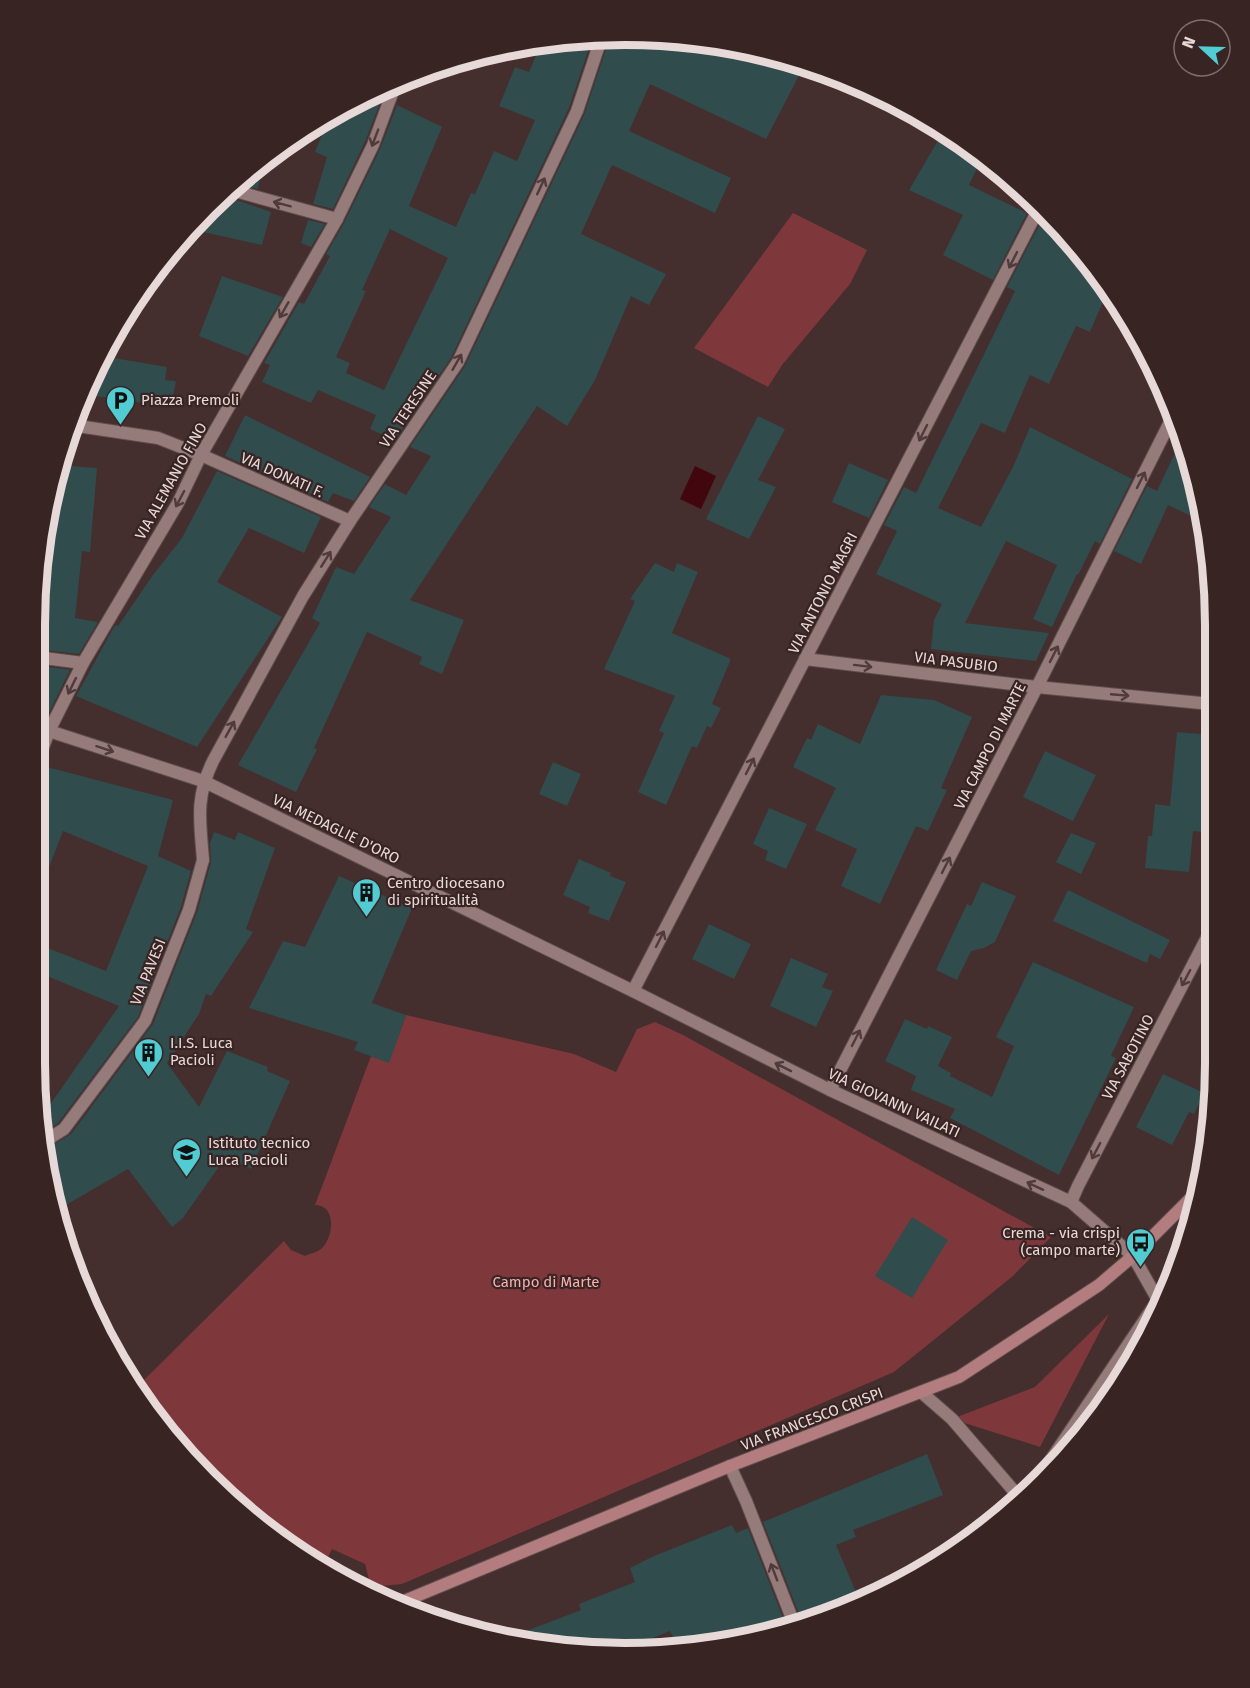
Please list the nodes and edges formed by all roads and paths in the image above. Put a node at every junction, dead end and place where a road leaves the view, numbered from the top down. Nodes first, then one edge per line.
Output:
1 (598, 46) edge
2 (392, 94) edge
3 (240, 192) edge
4 (1036, 216) edge
5 (337, 219) junction
6 (1169, 424) edge
7 (81, 426) edge
8 (201, 455) junction
9 (350, 521) junction
10 (45, 658) edge
11 (805, 659) junction
12 (83, 663) junction
13 (1037, 687) junction
14 (1205, 703) edge
15 (50, 731) junction
16 (45, 744) edge
17 (203, 781) junction
18 (1205, 941) edge
19 (633, 991) junction
20 (830, 1090) junction
21 (50, 1138) edge
22 (1188, 1200) edge
23 (1071, 1202) junction
24 (1133, 1256) junction
25 (1156, 1296) edge
26 (1146, 1318) edge
27 (921, 1392) junction
28 (1060, 1446) edge
29 (730, 1467) junction
30 (1015, 1492) edge
31 (406, 1600) edge
32 (792, 1618) edge

9 -> 1 street, VIA TERESINE
2 -> 5 street, VIA ALEMANIO FINO
5 -> 3 street
4 -> 11 street, VIA ANTONIO MAGRI
5 -> 8 street, VIA ALEMANIO FINO
13 -> 6 street, VIA CAMPO DI MARTE
7 - 8 street
8 - 9 street, VIA DONATI F.
8 -> 12 street, VIA ALEMANIO FINO
17 -> 9 street, VIA TERESINE
10 - 12 street
11 -> 13 street, VIA PASUBIO
19 -> 11 street, VIA ANTONIO MAGRI
12 -> 15 street, VIA ALEMANIO FINO
13 -> 14 street, VIA PASUBIO
20 -> 13 street, VIA CAMPO DI MARTE
15 - 16 street, VIA ALEMANIO FINO
15 -> 17 street, VIA MEDAGLIE D'ORO
17 - 19 street, VIA MEDAGLIE D'ORO
17 - 21 street, VIA PAVESI
18 -> 23 street, VIA SABOTINO
20 -> 19 street, VIA GIOVANNI VAILATI
23 -> 20 street, VIA GIOVANNI VAILATI
22 - 24 street, VIA FRANCESCO CRISPI
23 - 24 street, VIA GIOVANNI VAILATI
24 - 25 street, VIA GIOVANNI VAILATI
24 - 27 street, VIA FRANCESCO CRISPI
26 - 28 street, VIA GIOVANNI VAILATI
27 - 29 street, VIA FRANCESCO CRISPI
27 - 30 street
29 - 31 street, VIA FRANCESCO CRISPI
32 -> 29 street

